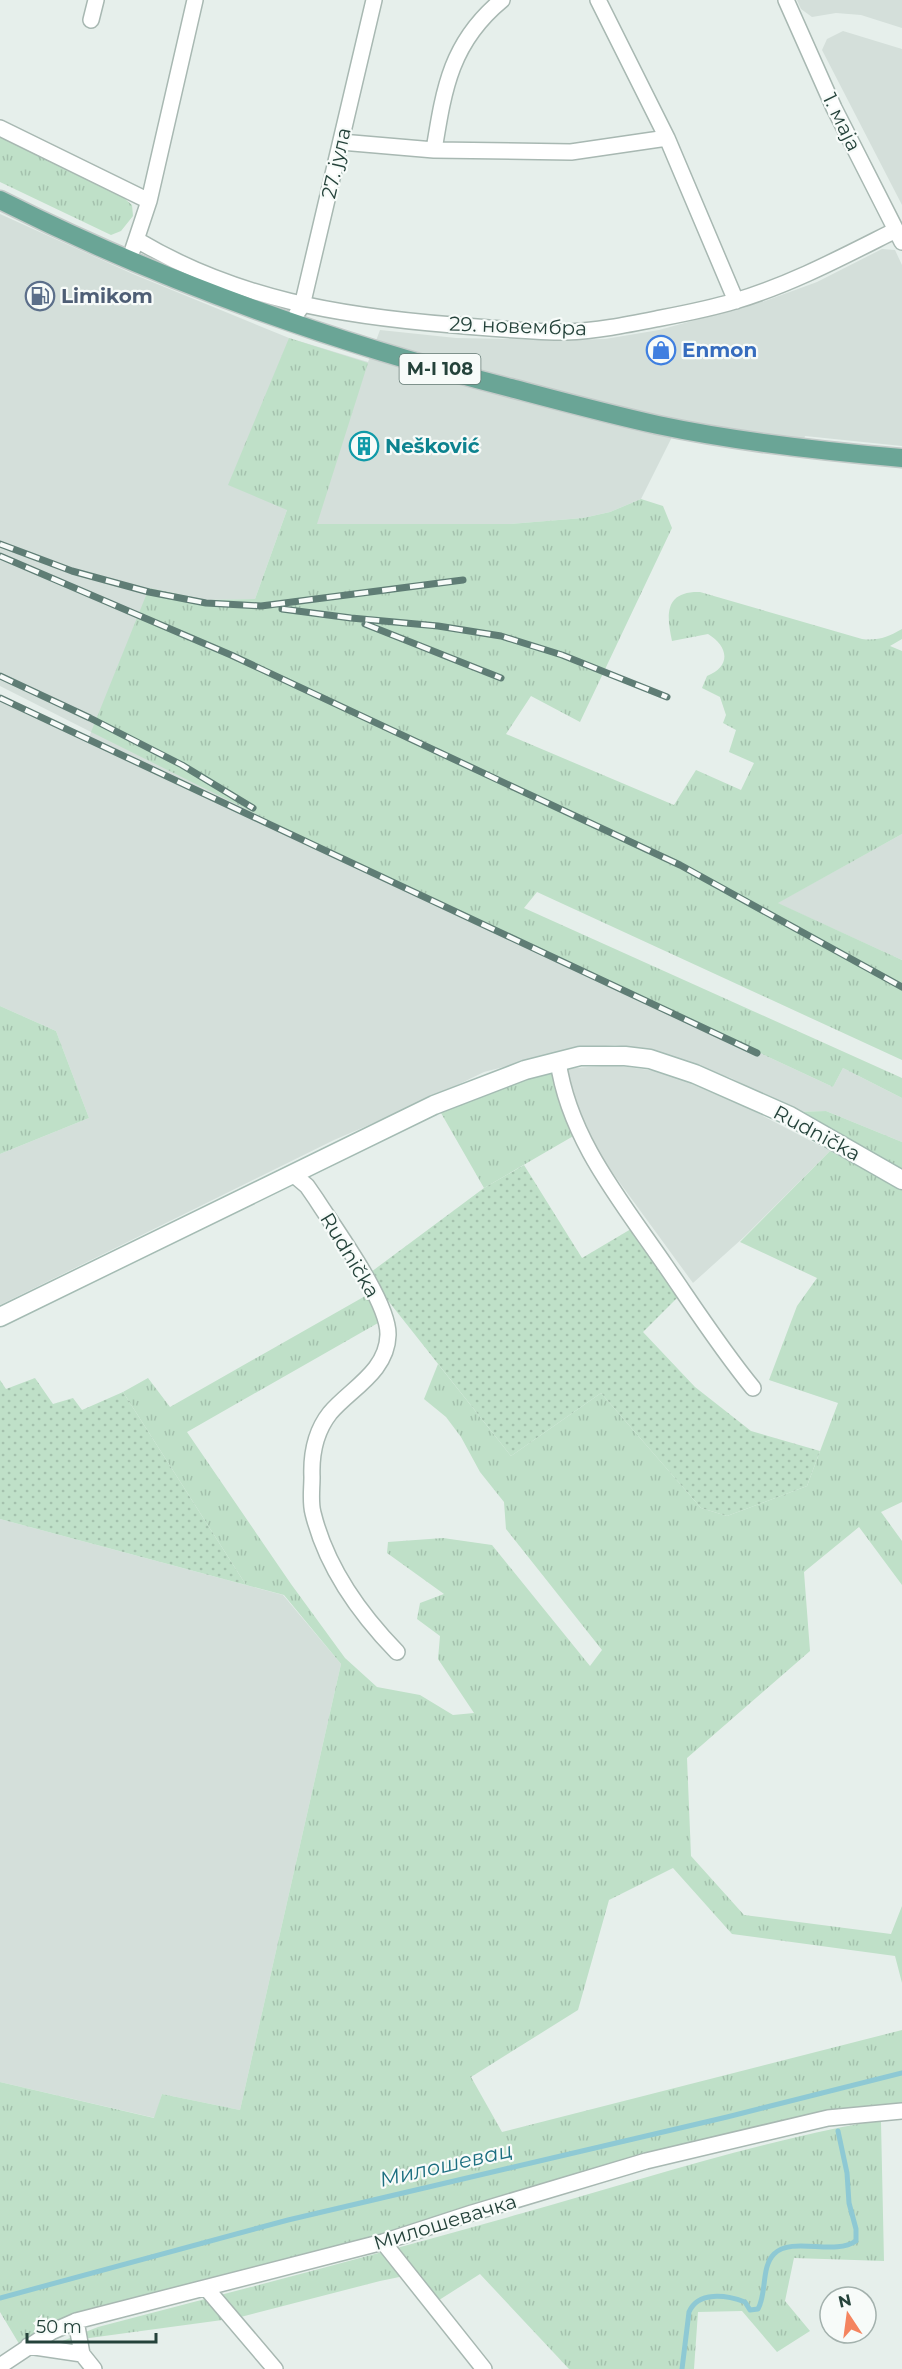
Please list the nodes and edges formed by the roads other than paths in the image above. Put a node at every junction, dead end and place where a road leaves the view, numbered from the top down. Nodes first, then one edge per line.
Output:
1 (96, 0) edge
2 (195, 0) edge
3 (374, 0) edge
4 (502, 0) edge
5 (598, 0) edge
6 (786, 0) edge
7 (91, 20) dead end
8 (0, 128) edge
9 (667, 138) junction
10 (341, 142) junction
11 (434, 150) junction
12 (0, 200) edge
13 (149, 201) junction
14 (899, 236) edge
15 (137, 240) junction
16 (129, 260) junction
17 (736, 301) junction
18 (302, 306) junction
19 (291, 324) junction
20 (902, 458) edge
21 (558, 1060) junction
22 (294, 1175) junction
23 (902, 1180) edge
24 (0, 1317) edge
25 (753, 1388) dead end
26 (397, 1652) dead end
27 (902, 2111) edge
28 (383, 2242) junction
29 (206, 2288) junction
30 (76, 2321) junction
31 (28, 2346) junction
32 (82, 2354) junction
33 (0, 2366) edge
34 (94, 2369) edge
35 (275, 2369) edge
36 (483, 2369) edge

1 - 7 street
2 - 13 street
3 - 10 street, 27. јула
4 - 11 street
5 - 9 street
6 - 14 street, 1. маја
8 - 13 street
9 - 11 street
9 - 17 street
10 - 11 street
10 - 18 street, 27. јула
12 - 16 main road, M-I 108
13 - 15 street
14 - 17 street, 29. новембра
15 - 16 street
15 - 18 street, 29. новембра
16 - 19 main road, M-I 108
17 - 18 street, 29. новембра
18 - 19 street, 27. јула
19 - 20 main road, M-I 108
21 - 22 street, Rudnička
21 - 23 street, Rudnička
21 - 25 street
22 - 24 street, Rudnička
22 - 26 street, Rudnička
27 - 28 street, Милошевачка
28 - 29 street, Милошевачка
28 - 36 street
29 - 30 street, Милошевачка
29 - 35 street
30 - 31 street, Милошевачка
30 - 32 street
31 - 32 street
31 - 33 street, Милошевачка
32 - 34 street

